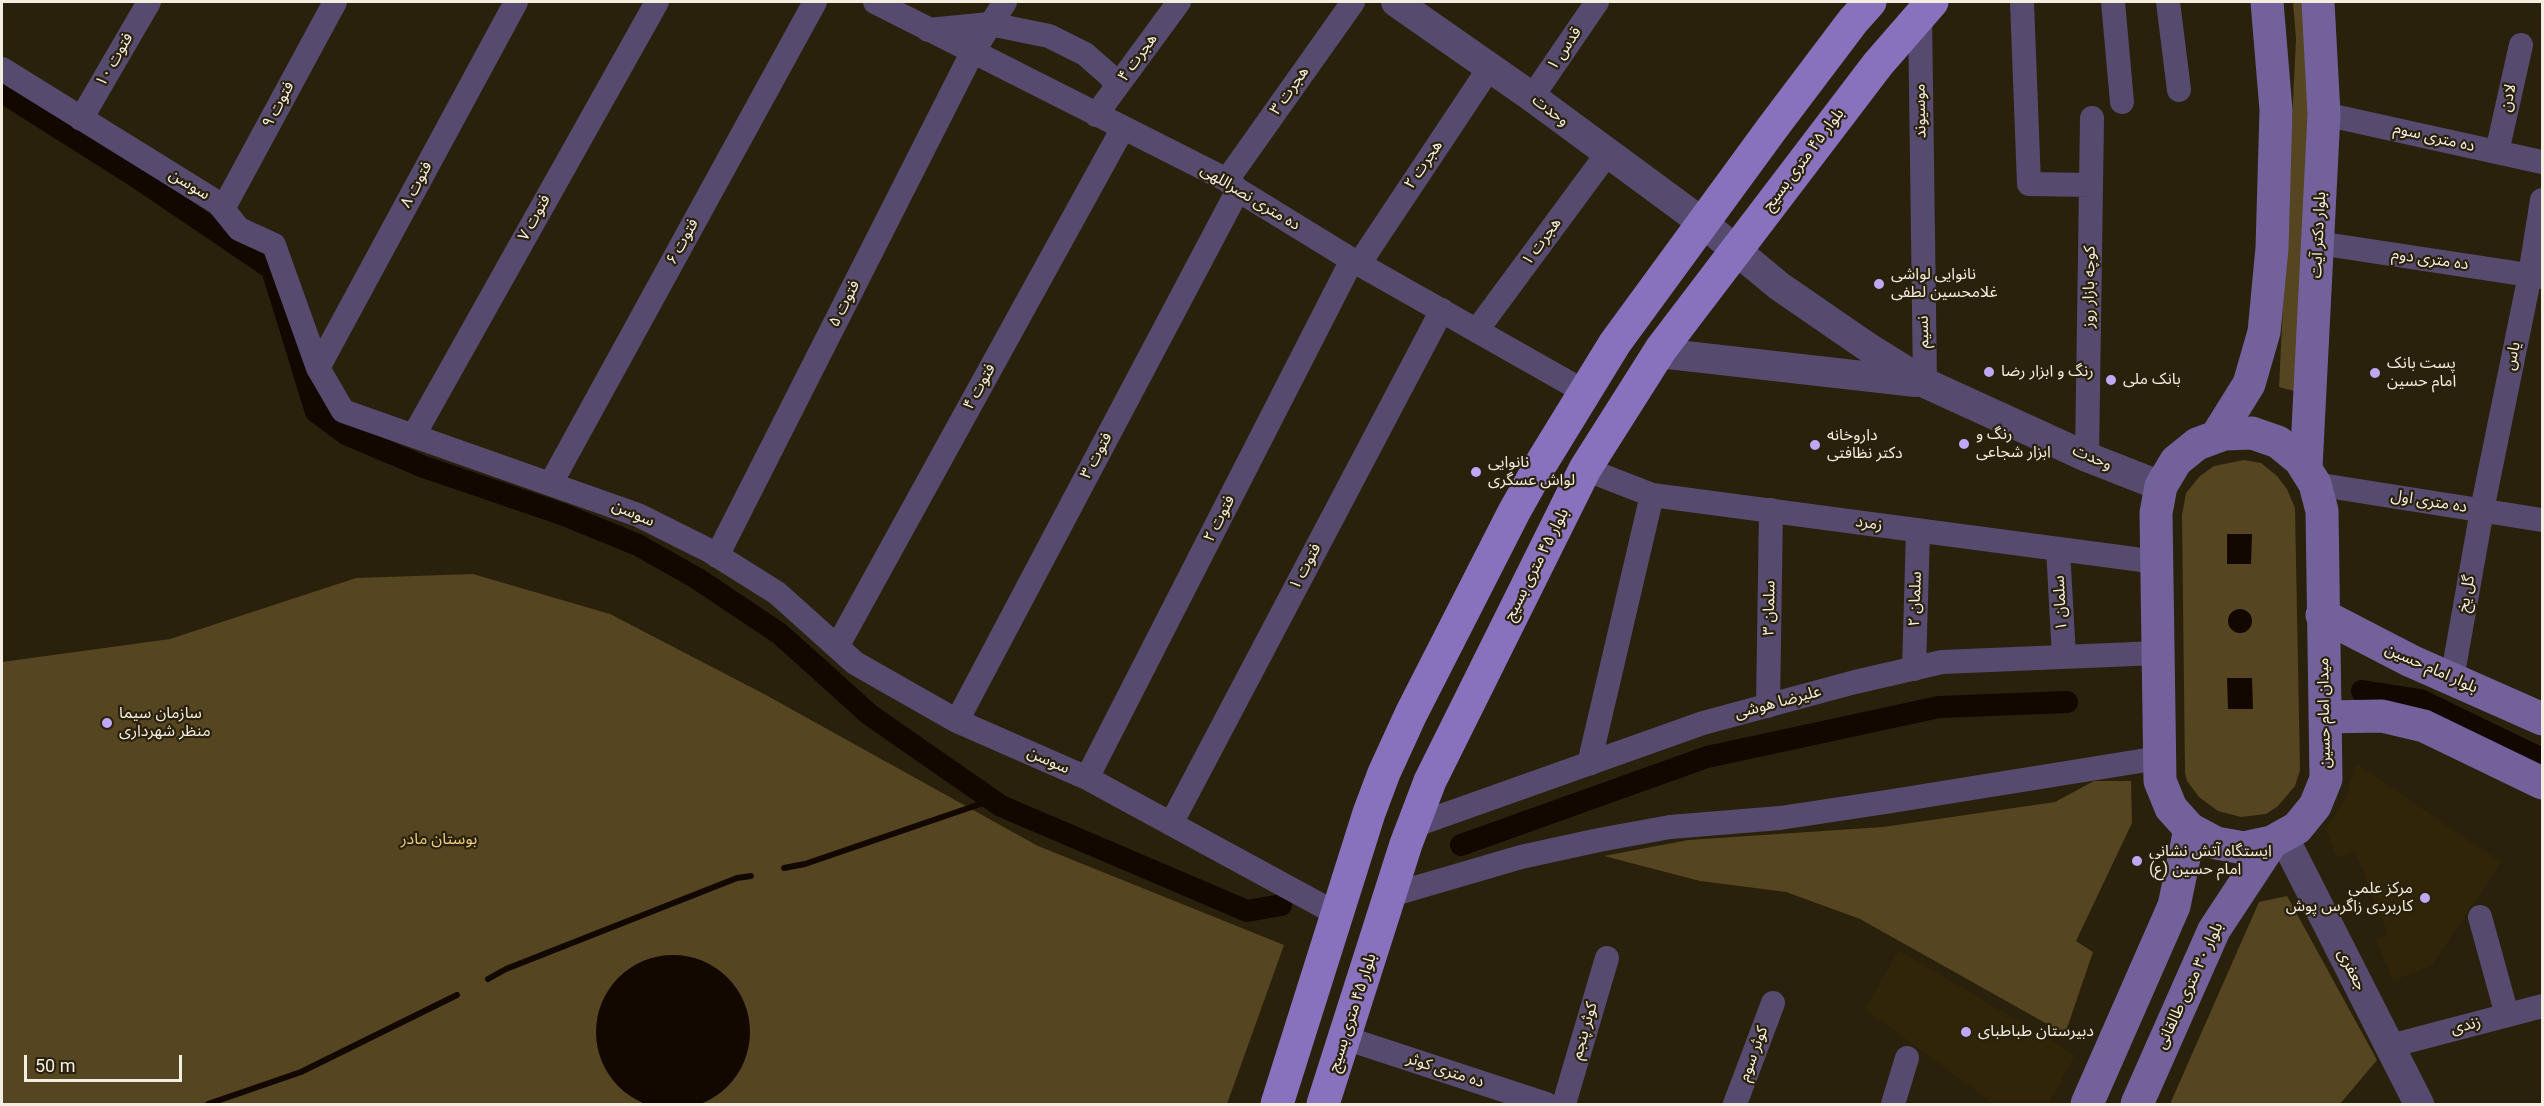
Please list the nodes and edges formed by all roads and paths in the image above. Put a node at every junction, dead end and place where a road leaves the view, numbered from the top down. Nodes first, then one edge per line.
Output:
1 (149, 2) edge
2 (335, 2) edge
3 (516, 2) edge
4 (657, 2) edge
5 (815, 2) edge
6 (875, 2) edge
7 (1005, 2) edge
8 (1179, 2) edge
9 (1353, 2) edge
10 (1597, 2) edge
11 (2022, 2) edge
12 (2113, 2) edge
13 (2168, 2) edge
14 (2267, 2) edge
15 (2318, 2) edge
16 (1407, 4) edge
17 (1858, 8) edge
18 (1926, 8) edge
19 (990, 24) junction
20 (928, 30) junction
21 (2521, 45) dead end
22 (972, 53) junction
23 (1490, 67) junction
24 (2, 69) edge
25 (1117, 86) junction
26 (2179, 90) dead end
27 (1532, 97) junction
28 (2122, 102) dead end
29 (2325, 114) junction
30 (1096, 115) junction
31 (2092, 118) dead end
32 (81, 119) junction
33 (1124, 128) junction
34 (2498, 152) junction
35 (1607, 154) junction
36 (2542, 162) edge
37 (1232, 185) junction
38 (2091, 185) junction
39 (2542, 200) edge
40 (1923, 208) joint
41 (223, 209) junction
42 (1703, 223) junction
43 (2318, 243) junction
44 (1736, 250) junction
45 (1356, 262) junction
46 (2536, 276) edge
47 (1442, 310) junction
48 (1477, 330) junction
49 (1659, 353) junction
50 (318, 368) junction
51 (1925, 383) junction
52 (1585, 392) junction
53 (414, 435) junction
54 (2216, 436) junction
55 (2088, 457) junction
56 (1585, 470) junction
57 (2311, 476) junction
58 (551, 483) junction
59 (2161, 486) junction
60 (1652, 495) junction
61 (1771, 510) junction
62 (2482, 510) junction
63 (1514, 512) junction
64 (2542, 520) edge
65 (1918, 530) junction
66 (1551, 535) junction
67 (2058, 549) junction
68 (717, 556) junction
69 (2157, 562) junction
70 (2322, 615) junction
71 (837, 647) junction
72 (2158, 653) junction
73 (2064, 657) junction
74 (1914, 669) junction
75 (2452, 679) junction
76 (1768, 706) junction
77 (2325, 717) junction
78 (2542, 719) edge
79 (957, 721) junction
80 (2160, 758) junction
81 (1589, 764) junction
82 (1087, 778) junction
83 (2542, 783) edge
84 (1171, 824) junction
85 (1413, 826) junction
86 (2190, 829) junction
87 (2277, 839) junction
88 (1391, 895) junction
89 (1337, 915) junction
90 (2480, 917) dead end
91 (1607, 958) dead end
92 (1773, 1004) dead end
93 (2542, 1006) edge
94 (2507, 1015) junction
95 (1345, 1038) junction
96 (2390, 1046) junction
97 (1907, 1058) dead end
98 (1277, 1104) edge
99 (1323, 1104) edge
100 (1546, 1104) edge
101 (1564, 1104) edge
102 (1735, 1104) edge
103 (1893, 1104) edge
104 (2087, 1104) edge
105 (2137, 1104) edge
106 (2419, 1104) edge

1 - 32 street, فتوت ۱۰
2 - 41 street, فتوت ۹
3 - 50 street, فتوت ۸
4 - 53 street, فتوت ۷
5 - 58 street, فتوت ۶
6 - 20 street, ده متری نصراللهی
7 - 19 street, فتوت ۵
8 - 25 street, هجرت ۴
9 - 37 street, هجرت ۳
10 - 27 street, قدس ۱
11 - 38 street
12 - 28 street
13 - 26 street
14 - 54 main road
15 - 29 main road, بلوار دکتر آیت
16 - 23 street, وحدت
17 - 42 main road
18 - 40 street, موسیوند
18 - 44 main road, بلوار ۴۵ متری بسیج
19 - 20 street
19 - 22 street, فتوت ۵
19 - 25 street
20 - 22 street, ده متری نصراللهی
21 - 34 street, لادن
22 - 30 street, ده متری نصراللهی
22 - 68 street, فتوت ۵
23 - 27 street, وحدت
23 - 45 street, هجرت ۲
24 - 32 street, سوسن
25 - 30 street, هجرت ۴
27 - 35 street, وحدت
29 - 34 street, ده متری سوم
29 - 43 main road, بلوار دکتر آیت
30 - 33 street, ده متری نصراللهی
31 - 38 street, کوچه بازار روز
32 - 41 street, سوسن
33 - 37 street, ده متری نصراللهی
33 - 71 street, فتوت ۴
34 - 36 street, ده متری سوم
35 - 42 street, وحدت
35 - 48 street, هجرت ۱
37 - 45 street, ده متری نصراللهی
37 - 79 street, فتوت ۳
38 - 55 street, کوچه بازار روز
39 - 46 street, یاس
40 - 51 street, نسیم
41 - 50 street, سوسن
42 - 44 street, وحدت
42 - 52 main road
43 - 46 street, ده متری دوم
43 - 57 main road, بلوار دکتر آیت
44 - 49 main road, بلوار ۴۵ متری بسیج
44 - 51 street, وحدت
45 - 47 street, ده متری نصراللهی
45 - 82 street, فتوت ۲
46 - 62 street, یاس
47 - 48 street, ده متری نصراللهی
47 - 84 street, فتوت ۱
48 - 52 street, ده متری نصراللهی
49 - 51 street, وحدت
49 - 56 main road, بلوار ۴۵ متری بسیج
50 - 53 street, سوسن
51 - 55 street, وحدت
52 - 63 main road
53 - 58 street, سوسن
54 - 57 main road, میدان امام حسین
54 - 59 main road, میدان امام حسین
55 - 59 street, وحدت
56 - 60 street, زمرد
56 - 66 main road, بلوار ۴۵ متری بسیج
57 - 62 street, ده متری اول
57 - 70 main road, میدان امام حسین
58 - 68 street, سوسن
59 - 69 main road, میدان امام حسین
60 - 61 street, زمرد
60 - 81 street
61 - 65 street, زمرد
61 - 76 street, سلمان ۳
62 - 64 street, ده متری اول
62 - 75 street, گل یخ
63 - 66 main road
63 - 89 main road
65 - 67 street, زمرد
65 - 74 street, سلمان ۲
66 - 85 main road, بلوار ۴۵ متری بسیج
67 - 69 street, زمرد
67 - 73 street, سلمان ۱
68 - 71 street, سوسن
69 - 72 main road, میدان امام حسین
70 - 75 main road, بلوار امام حسین
70 - 77 main road, میدان امام حسین
71 - 79 street, سوسن
72 - 73 street, علیرضا هوشی
72 - 80 main road, میدان امام حسین
73 - 74 street, علیرضا هوشی
74 - 76 street, علیرضا هوشی
75 - 78 main road, بلوار امام حسین
76 - 81 street, علیرضا هوشی
77 - 83 main road
77 - 87 main road, میدان امام حسین
79 - 82 street, سوسن
80 - 86 main road, میدان امام حسین
80 - 88 street
81 - 85 street, علیرضا هوشی
82 - 84 street, سوسن
84 - 89 street, سوسن
85 - 88 main road, بلوار ۴۵ متری بسیج
86 - 87 main road, میدان امام حسین
86 - 104 main road
87 - 96 street, جعفری
87 - 105 main road, بلوار ۳۰ متری طالقانی
88 - 95 main road, بلوار ۴۵ متری بسیج
89 - 98 main road
90 - 94 street
91 - 101 street, کوثر پنجم
92 - 102 street, کوثر سوم
93 - 94 street, زندی
94 - 96 street, زندی
95 - 99 main road, بلوار ۴۵ متری بسیج
95 - 100 street, ده متری کوثر
96 - 106 street, جعفری
97 - 103 street

